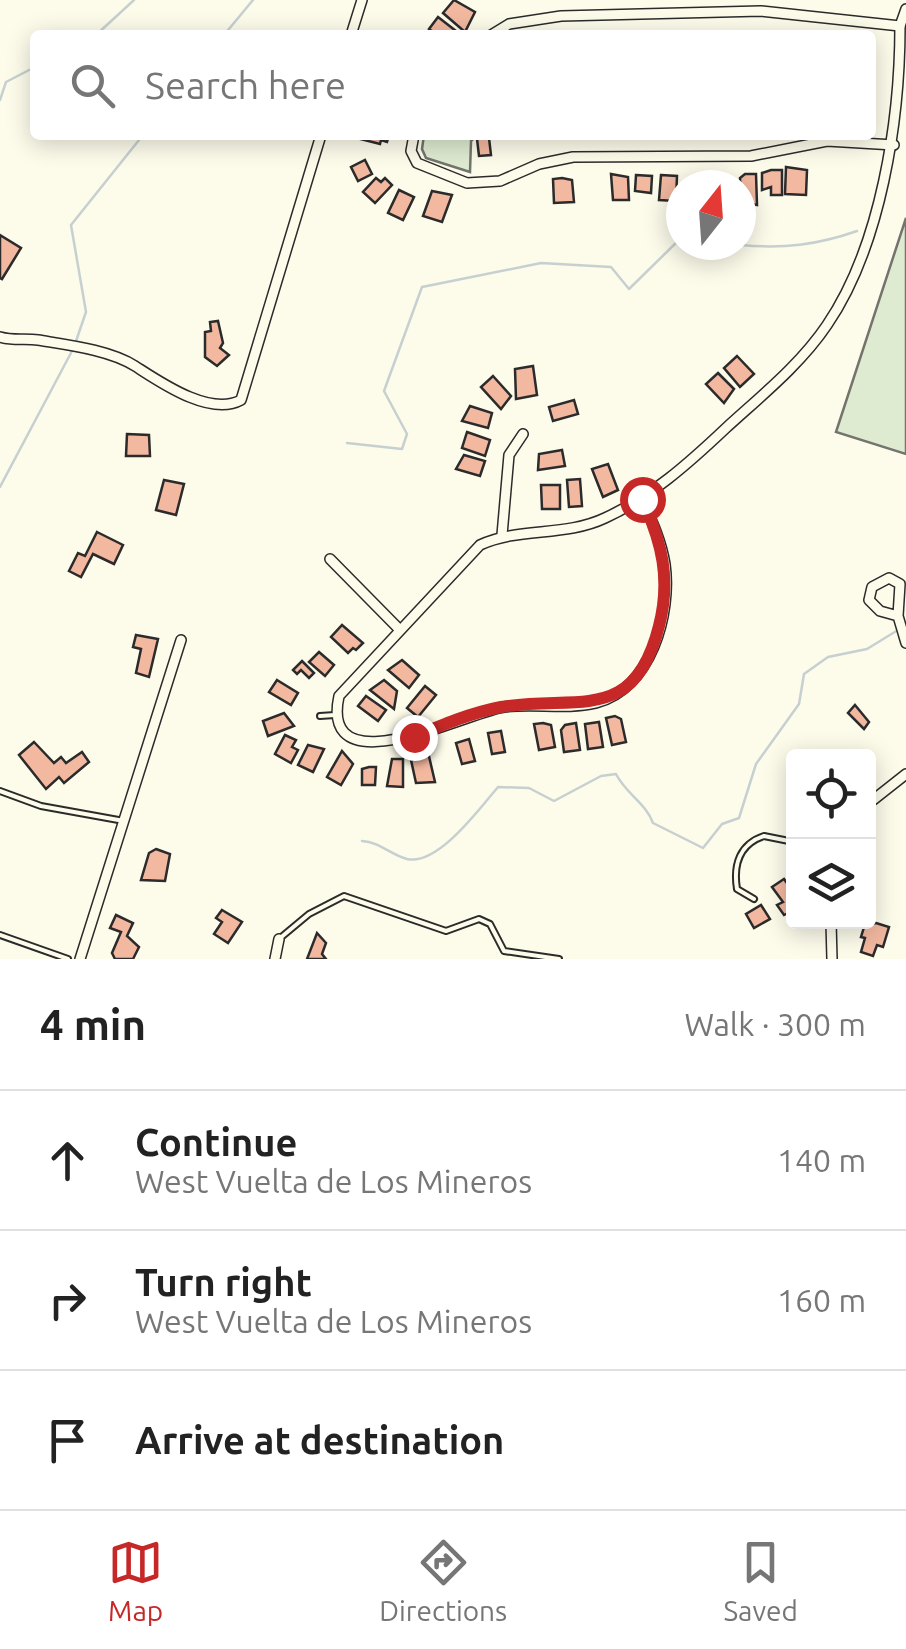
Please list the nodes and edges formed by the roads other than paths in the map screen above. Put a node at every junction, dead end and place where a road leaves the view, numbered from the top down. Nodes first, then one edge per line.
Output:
1 (362, 0) edge
2 (906, 9) edge
3 (900, 26) junction
4 (353, 30) edge
5 (499, 30) edge
6 (319, 140) edge
7 (413, 140) edge
8 (894, 145) junction
9 (0, 337) edge
10 (523, 434) dead end
11 (642, 499) junction
12 (502, 535) junction
13 (330, 559) dead end
14 (898, 616) junction
15 (399, 629) junction
16 (181, 640) dead end
17 (906, 643) edge
18 (335, 715) junction
19 (320, 716) dead end
20 (906, 774) edge
21 (0, 791) edge
22 (876, 798) edge
23 (124, 821) junction
24 (786, 840) edge
25 (754, 899) dead end
26 (832, 929) edge
27 (0, 936) edge
28 (279, 938) joint
29 (68, 959) edge
30 (80, 959) edge
31 (275, 959) edge
32 (559, 959) edge
33 (832, 959) edge

1 - 4 street
2 - 3 street
3 - 5 street
3 - 8 street
6 - 9 street
7 - 8 street
8 - 11 street
10 - 12 street
11 - 12 street
11 - 18 street
12 - 15 street
13 - 15 street
14 - 14 street
14 - 17 street
15 - 18 street
16 - 23 street
18 - 19 lane
20 - 22 street
21 - 23 lane
23 - 30 street
24 - 25 lane
26 - 33 street
27 - 29 lane
28 - 31 street
28 - 32 lane

